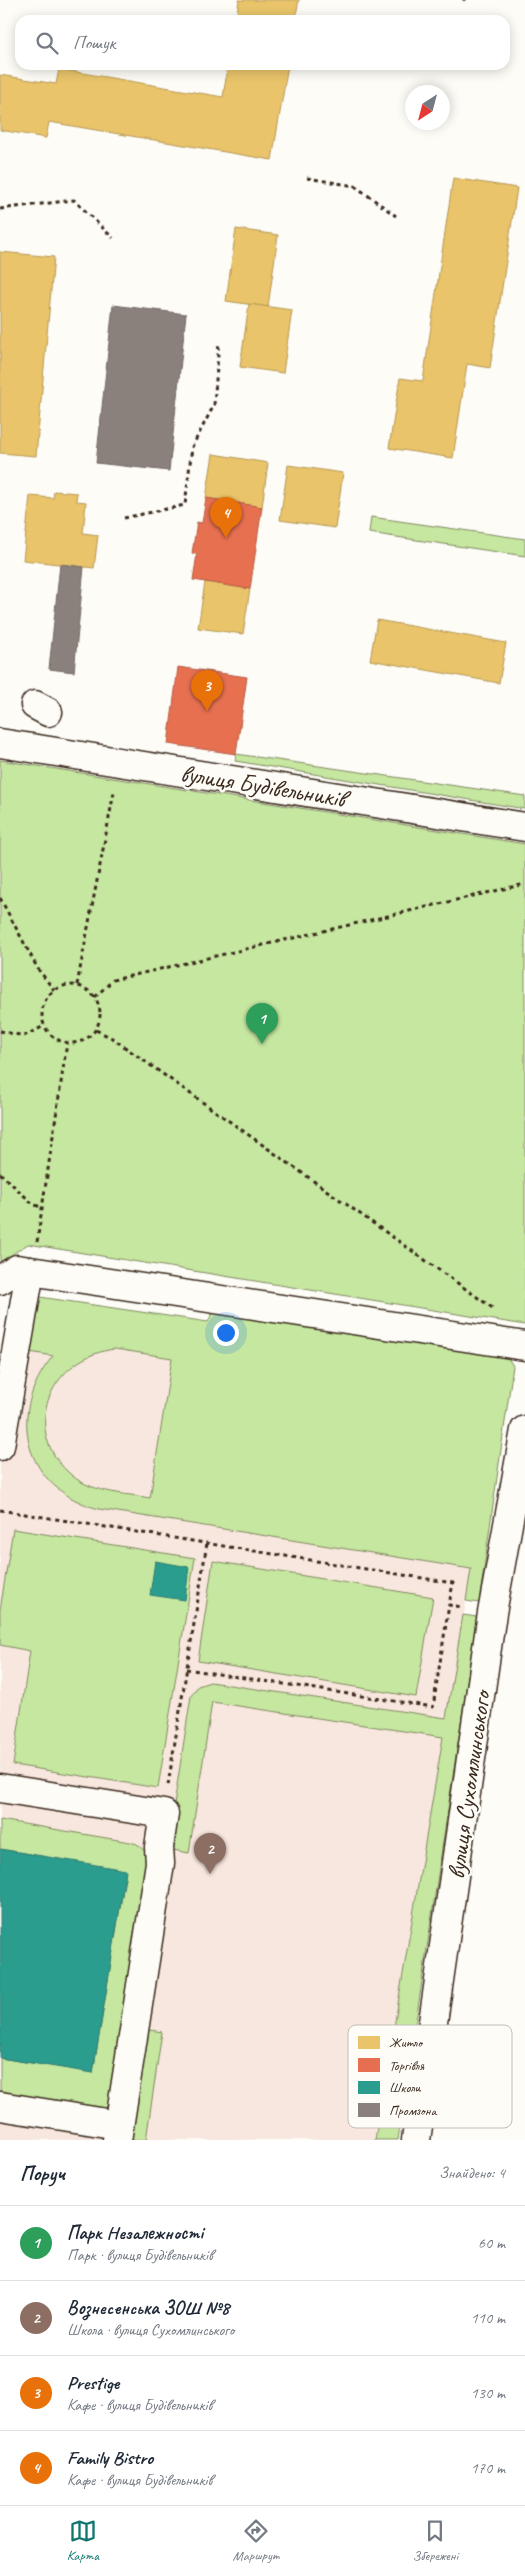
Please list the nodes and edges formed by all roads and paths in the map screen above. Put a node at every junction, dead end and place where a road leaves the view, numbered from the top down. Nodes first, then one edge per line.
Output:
1 (307, 178) dead end
2 (0, 209) edge
3 (396, 216) dead end
4 (113, 238) dead end
5 (219, 342) dead end
6 (124, 518) dead end
7 (0, 743) edge
8 (118, 762) junction
9 (525, 827) edge
10 (525, 884) edge
11 (0, 898) edge
12 (77, 985) junction
13 (54, 990) junction
14 (95, 996) junction
15 (44, 1026) junction
16 (96, 1030) junction
17 (0, 1031) edge
18 (68, 1043) junction
19 (0, 1173) edge
20 (42, 1207) junction
21 (30, 1271) junction
22 (0, 1280) edge
23 (495, 1310) dead end
24 (525, 1346) edge
25 (525, 1430) edge
26 (0, 1446) edge
27 (0, 1510) edge
28 (206, 1543) junction
29 (449, 1605) junction
30 (465, 1608) dead end
31 (186, 1669) junction
32 (0, 1788) edge
33 (164, 1814) junction
34 (433, 2025) edge
35 (0, 2106) edge
36 (118, 2133) edge

1 - 3 path
2 - 4 path
5 - 6 path
7 - 8 street, вулиця Будівельників
8 - 9 street, вулиця Будівельників
8 - 12 path
10 - 14 path
11 - 13 path
12 - 13 path
12 - 14 path
13 - 15 path
14 - 16 path
15 - 17 path
15 - 18 path
16 - 18 path
16 - 23 path
18 - 20 path
19 - 20 path
20 - 21 path
21 - 22 street
21 - 24 street
21 - 26 street
25 - 34 street, вулиця Сухомлинського
27 - 28 path
28 - 29 path
28 - 31 path
29 - 30 path
29 - 31 path
31 - 33 path
32 - 33 street
33 - 36 street
35 - 36 street

